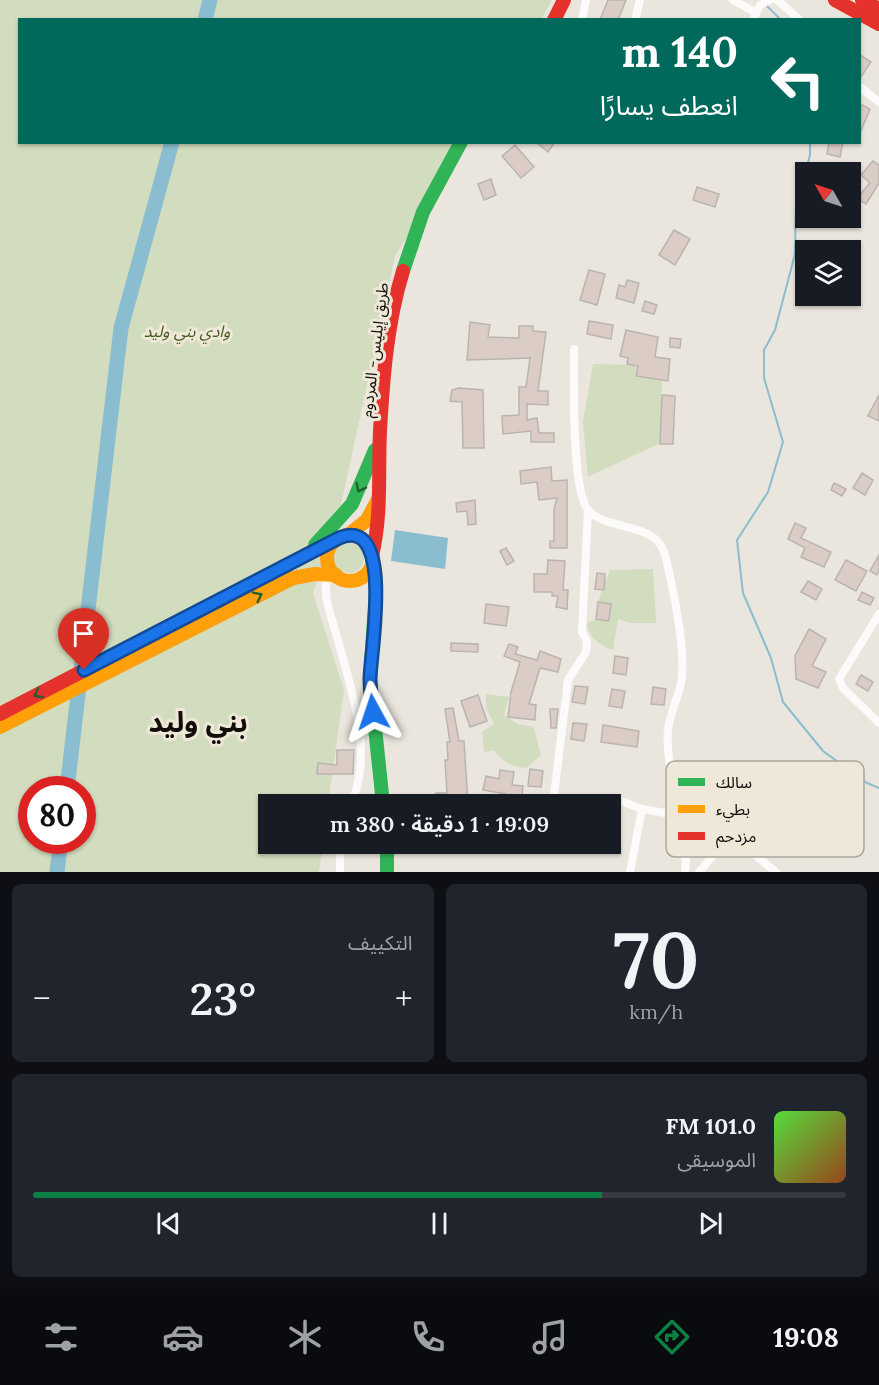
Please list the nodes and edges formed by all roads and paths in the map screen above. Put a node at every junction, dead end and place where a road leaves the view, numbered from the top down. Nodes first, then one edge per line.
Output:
1 (564, 0) edge
2 (586, 0) edge
3 (640, 0) edge
4 (732, 0) edge
5 (770, 0) edge
6 (777, 0) edge
7 (835, 0) edge
8 (862, 0) edge
9 (879, 9) edge
10 (754, 16) edge
11 (555, 18) edge
12 (582, 18) edge
13 (636, 18) edge
14 (798, 18) edge
15 (879, 24) edge
16 (861, 88) edge
17 (879, 102) edge
18 (460, 144) edge
19 (574, 349) dead end
20 (380, 433) junction
21 (379, 495) junction
22 (588, 510) junction
23 (342, 538) junction
24 (372, 559) junction
25 (297, 561) junction
26 (330, 572) junction
27 (280, 577) junction
28 (352, 580) junction
29 (375, 609) junction
30 (879, 614) edge
31 (0, 714) edge
32 (879, 723) edge
33 (0, 727) edge
34 (672, 761) edge
35 (354, 794) edge
36 (382, 794) edge
37 (554, 794) edge
38 (621, 801) edge
39 (642, 809) junction
40 (666, 812) edge
41 (340, 854) edge
42 (387, 854) edge
43 (685, 857) edge
44 (712, 857) edge
45 (757, 857) edge
46 (340, 872) edge
47 (387, 872) edge
48 (630, 872) edge
49 (685, 872) edge
50 (699, 872) edge
51 (776, 872) edge

1 - 11 highway
2 - 12 street
3 - 13 street
4 - 10 street
5 - 10 street
6 - 14 street
7 - 15 highway
8 - 9 highway
16 - 17 street
18 - 20 highway, طريق إيليس- المردوم
19 - 22 street
20 - 21 highway
20 -> 25 highway
21 - 23 highway
21 - 24 highway
22 - 34 street
22 - 37 street
23 - 24 highway
23 - 25 highway
23 - 26 highway
24 - 28 highway
24 - 29 highway
25 - 27 highway
26 - 27 highway
26 - 28 highway
26 - 35 street
27 -> 31 highway
33 -> 27 highway
28 - 29 highway
29 - 36 highway
30 - 32 street
38 - 39 street
39 - 40 street
39 - 48 street
41 - 46 street
42 - 47 highway
43 - 49 street
44 - 50 street
45 - 51 street

